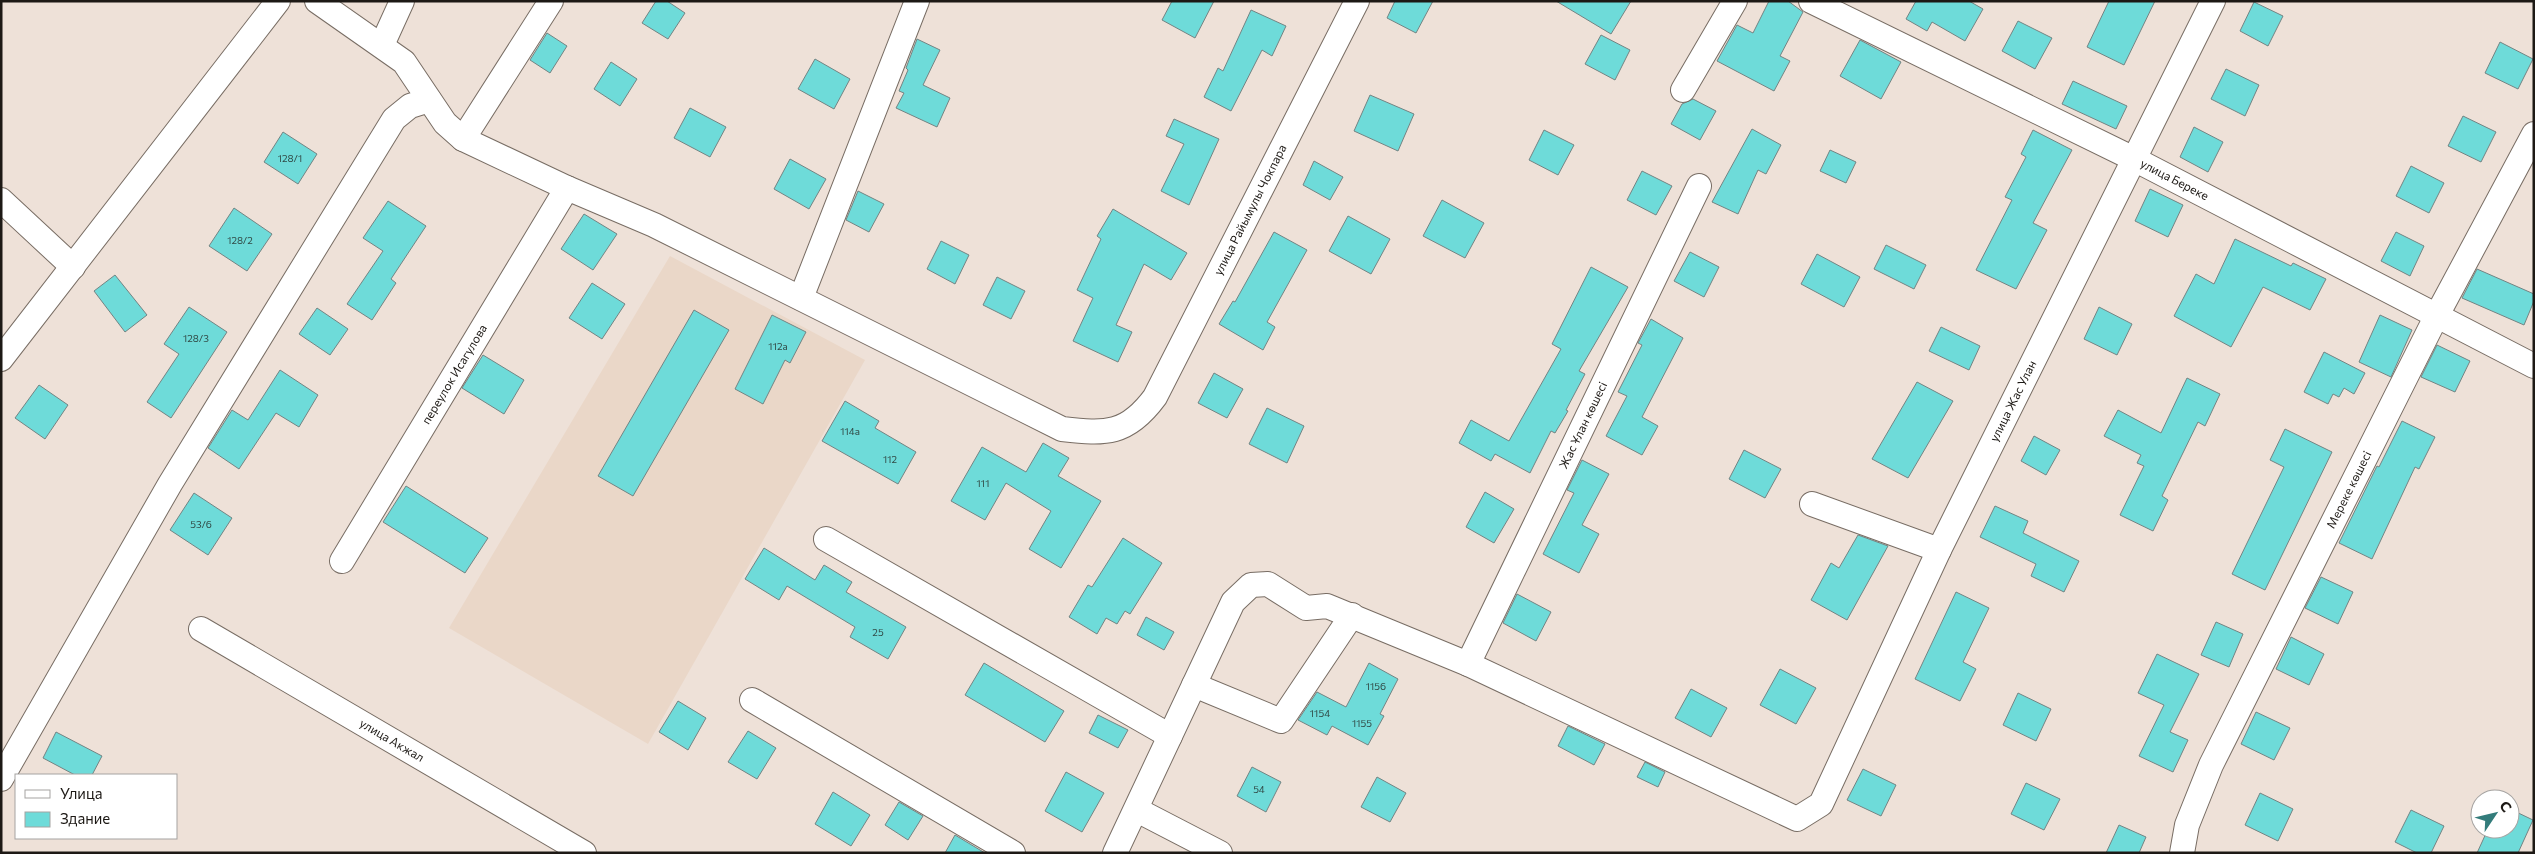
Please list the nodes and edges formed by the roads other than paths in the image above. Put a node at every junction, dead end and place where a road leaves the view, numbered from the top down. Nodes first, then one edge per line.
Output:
1 (278, 1) edge
2 (317, 1) edge
3 (402, 1) edge
4 (551, 1) edge
5 (917, 1) edge
6 (1357, 1) edge
7 (1735, 1) edge
8 (1811, 1) edge
9 (2213, 1) edge
10 (382, 45) junction
11 (1683, 90) dead end
12 (429, 100) junction
13 (2534, 134) edge
14 (463, 139) junction
15 (2134, 159) junction
16 (1699, 186) dead end
17 (567, 188) junction
18 (1, 200) edge
19 (73, 267) junction
20 (801, 298) junction
21 (2436, 317) junction
22 (1, 359) edge
23 (2534, 366) edge
24 (1812, 504) dead end
25 (826, 539) dead end
26 (1939, 550) junction
27 (342, 561) dead end
28 (1352, 616) junction
29 (201, 628) dead end
30 (1468, 664) junction
31 (1194, 685) junction
32 (752, 700) dead end
33 (1170, 736) junction
34 (1, 779) edge
35 (1137, 810) junction
36 (584, 853) edge
37 (1013, 853) edge
38 (1115, 853) edge
39 (1220, 853) edge
40 (2182, 853) edge

1 - 19 street
2 - 10 street
3 - 10 street
4 - 14 street
5 - 20 street
6 - 20 street, улица Райымулы Чокпара
7 - 11 street
8 - 15 street, улица Береке
9 - 15 street, улица Жас Улан
10 - 12 street
12 - 14 street
12 - 34 street
13 - 21 street, Мереке көшесі
14 - 17 street
15 - 21 street, улица Береке
15 - 26 street, улица Жас Улан
16 - 30 street, Жас Ұлан көшесі
17 - 20 street
17 - 27 street, переулок Исагулова
18 - 19 street
19 - 22 street
21 - 23 street, улица Береке
21 - 40 street, Мереке көшесі
24 - 26 street
25 - 33 street
26 - 30 street, улица Жас Улан
28 - 30 street
28 - 31 street
28 - 31 street
29 - 36 street, улица Акжал
31 - 33 street
32 - 37 street
33 - 35 street
35 - 38 street
35 - 39 street

